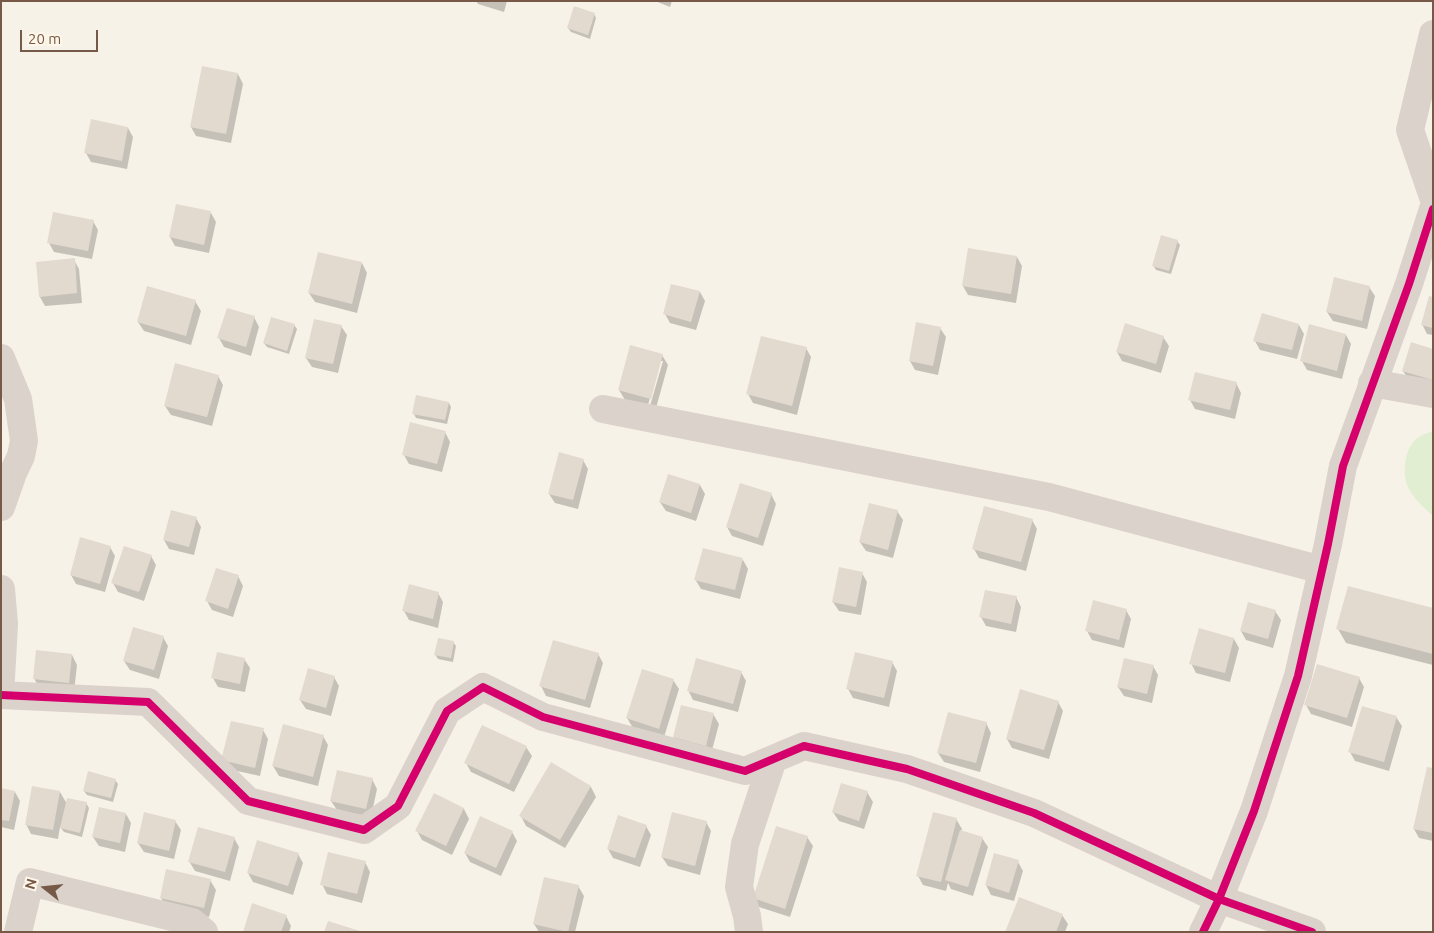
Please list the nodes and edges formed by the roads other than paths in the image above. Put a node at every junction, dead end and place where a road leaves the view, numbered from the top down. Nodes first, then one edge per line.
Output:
1 (1433, 34) edge
2 (1433, 197) edge
3 (1433, 209) edge
4 (1, 358) edge
5 (1372, 383) junction
6 (1433, 394) edge
7 (603, 409) dead end
8 (1, 507) edge
9 (1322, 570) junction
10 (1, 589) edge
11 (1, 679) edge
12 (1, 695) edge
13 (774, 759) junction
14 (1219, 899) junction
15 (18, 932) edge
16 (204, 932) edge
17 (749, 932) edge
18 (1203, 932) edge
19 (1312, 932) edge

1 - 2 street
3 - 5 street
4 - 8 street
5 - 6 street
5 - 9 street
7 - 9 street
9 - 14 street
10 - 11 street
12 - 13 street
13 - 14 street
13 - 17 street
14 - 18 street
14 - 19 street
15 - 16 street

